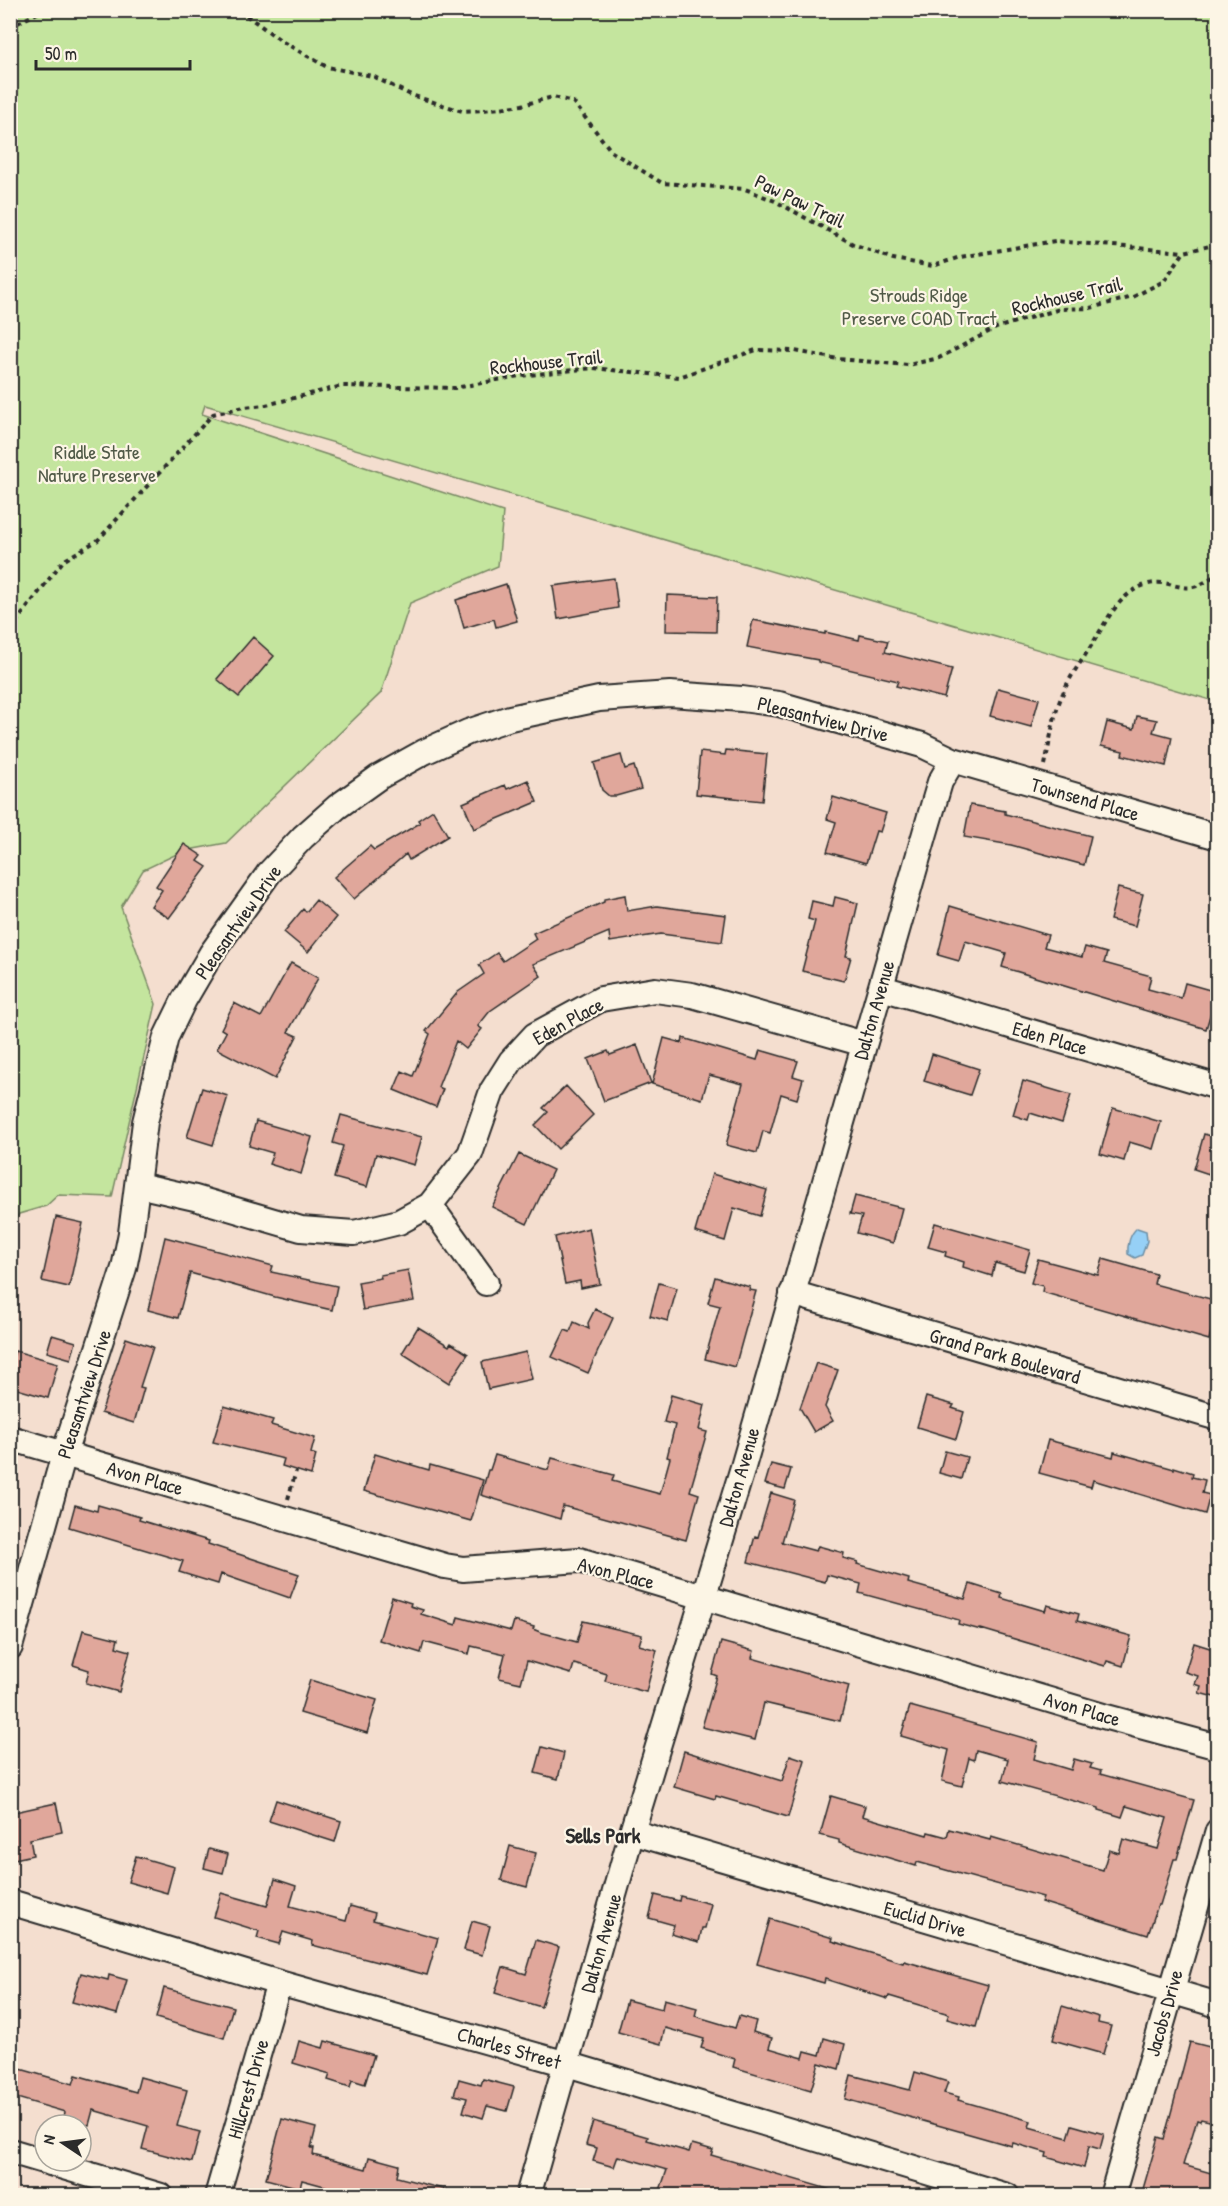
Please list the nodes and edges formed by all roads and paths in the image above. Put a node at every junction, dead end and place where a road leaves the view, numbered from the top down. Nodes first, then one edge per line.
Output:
1 (43, 10) edge
2 (239, 10) edge
3 (10, 27) edge
4 (1218, 244) edge
5 (1184, 252) junction
6 (1218, 572) edge
7 (10, 630) edge
8 (953, 760) junction
9 (1040, 786) junction
10 (1218, 837) edge
11 (882, 988) junction
12 (864, 1044) junction
13 (1218, 1087) edge
14 (138, 1185) junction
15 (430, 1205) junction
16 (486, 1283) dead end
17 (792, 1293) junction
18 (1218, 1418) edge
19 (10, 1438) edge
20 (64, 1454) junction
21 (296, 1471) dead end
22 (286, 1504) dead end
23 (705, 1598) junction
24 (10, 1647) edge
25 (1218, 1747) edge
26 (1218, 1831) edge
27 (632, 1832) junction
28 (10, 1902) edge
29 (279, 1983) junction
30 (1171, 1991) junction
31 (1218, 2005) edge
32 (567, 2064) junction
33 (10, 2151) edge
34 (161, 2196) edge
35 (217, 2196) edge
36 (528, 2196) edge
37 (1007, 2196) edge
38 (1112, 2196) edge

1 - 3 path
2 - 5 path, Paw Paw Trail
4 - 5 path
5 - 7 path, Rockhouse Trail
6 - 9 path
8 - 9 street, Townsend Place
8 - 11 street, Dalton Avenue
8 - 14 street, Pleasantview Drive
9 - 10 street, Townsend Place
11 - 12 street, Dalton Avenue
11 - 13 street, Eden Place
12 - 15 street, Eden Place
12 - 17 street, Dalton Avenue
14 - 15 street, Eden Place
14 - 20 street, Pleasantview Drive
15 - 16 street
17 - 18 street, Grand Park Boulevard
17 - 23 street, Dalton Avenue
19 - 20 street, Avon Place
20 - 23 street, Avon Place
20 - 24 street, Pleasantview Drive
21 - 22 path
23 - 25 street, Avon Place
23 - 27 street, Dalton Avenue
26 - 30 street, Jacobs Drive
27 - 30 street, Euclid Drive
27 - 32 street, Dalton Avenue
28 - 29 street, Charles Street
29 - 32 street, Charles Street
29 - 35 street, Hillcrest Drive
30 - 31 street, Euclid Drive
30 - 38 street, Jacobs Drive
32 - 36 street, Dalton Avenue
32 - 37 street, Charles Street
33 - 34 street

